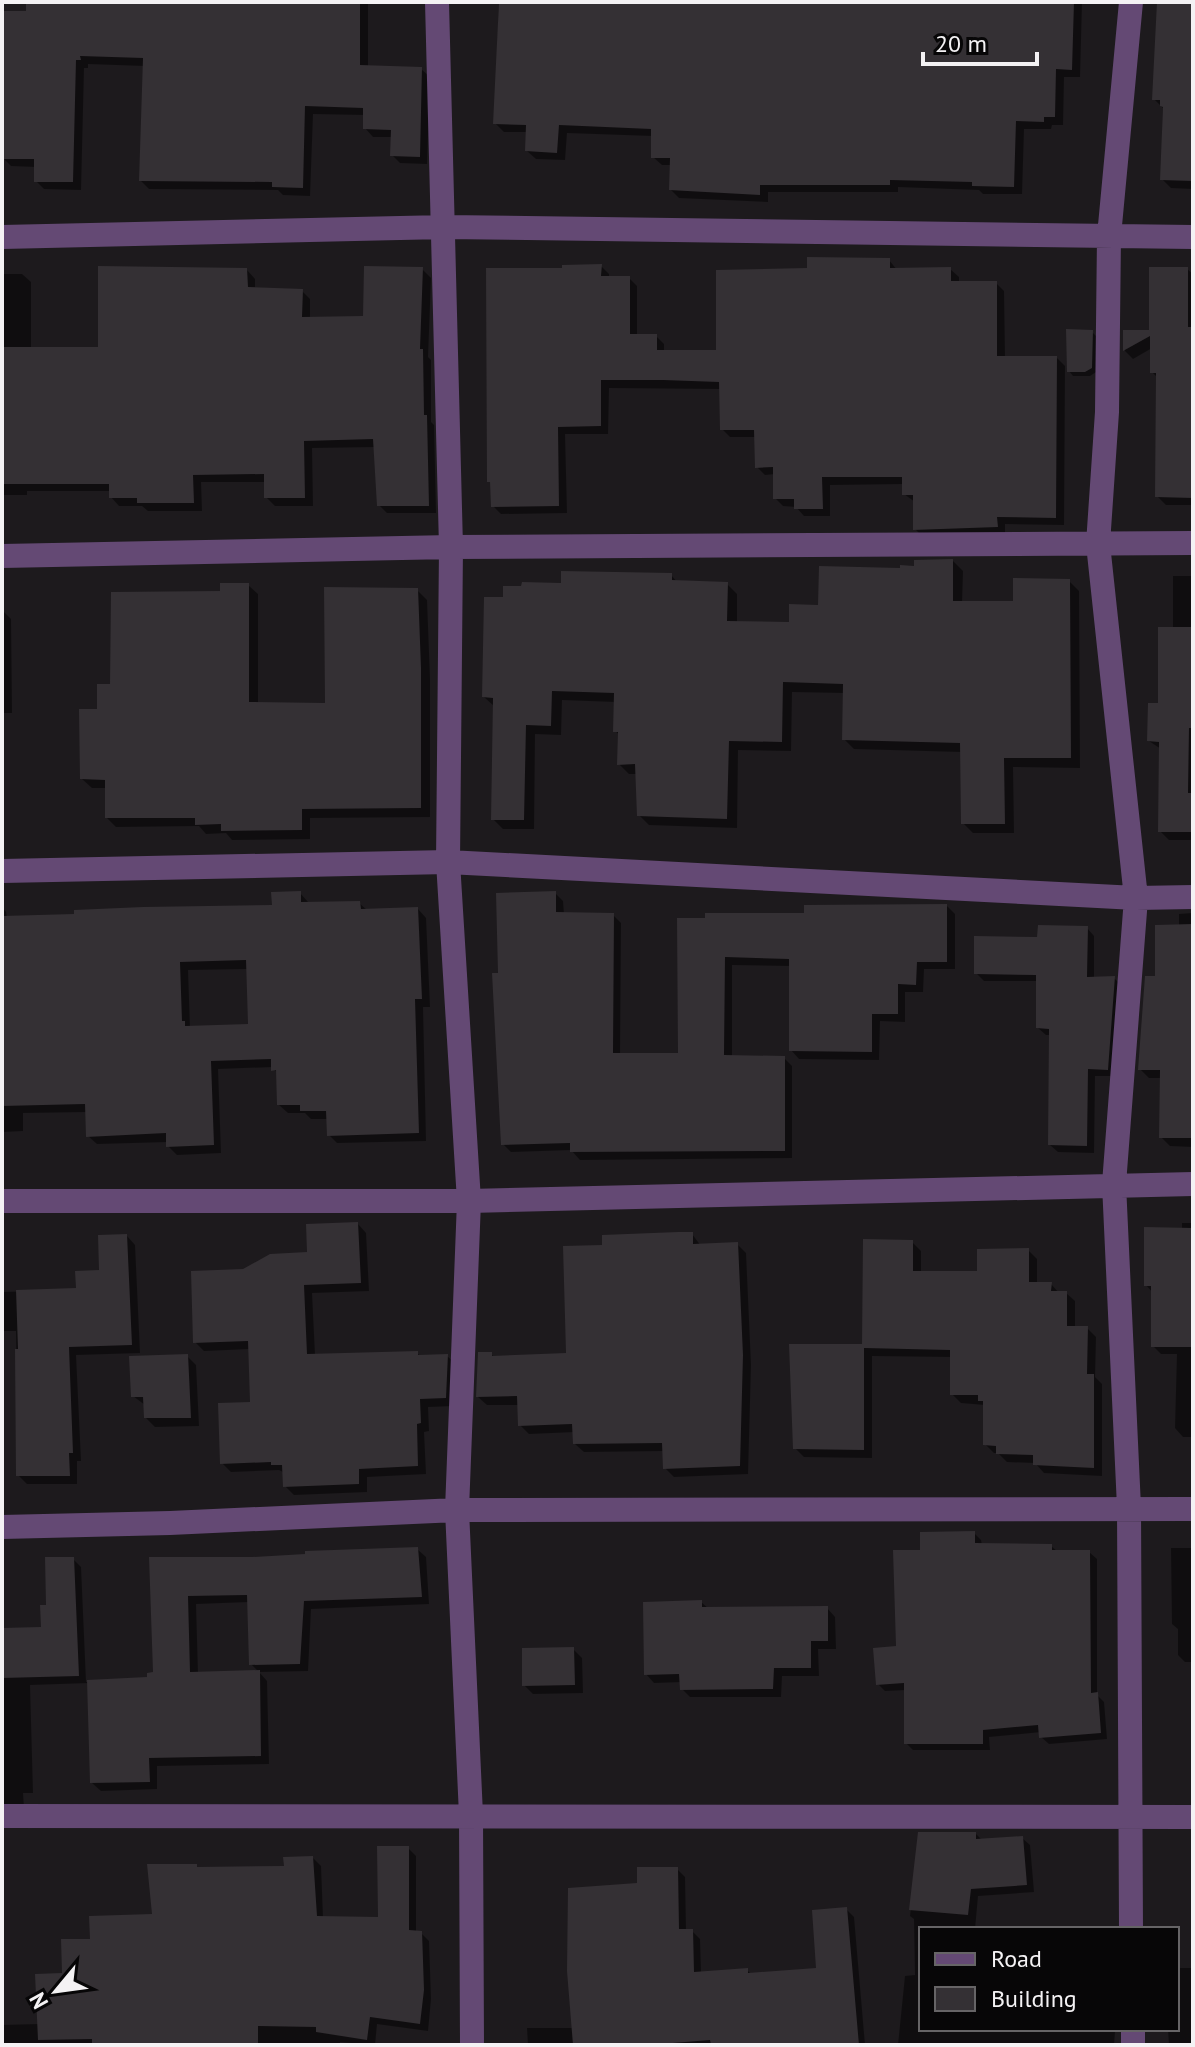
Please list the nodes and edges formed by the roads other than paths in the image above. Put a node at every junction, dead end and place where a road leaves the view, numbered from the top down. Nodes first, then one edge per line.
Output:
1 (437, 2) edge
2 (1131, 2) edge
3 (445, 227) junction
4 (1109, 236) junction
5 (2, 237) edge
6 (1193, 237) edge
7 (1193, 543) edge
8 (1098, 544) junction
9 (451, 547) junction
10 (2, 556) edge
11 (448, 862) junction
12 (2, 871) edge
13 (1193, 897) edge
14 (1136, 898) junction
15 (1114, 1184) junction
16 (1193, 1184) edge
17 (2, 1201) edge
18 (469, 1201) junction
19 (1129, 1507) junction
20 (1193, 1509) edge
21 (457, 1510) junction
22 (2, 1527) edge
23 (471, 1815) junction
24 (2, 1816) edge
25 (1130, 1817) junction
26 (1193, 1817) edge
27 (1131, 1927) edge
28 (472, 2045) edge

1 - 3 street
2 - 4 street
3 - 4 street
3 - 5 street
3 - 9 street
4 - 6 street
4 - 8 street
7 - 8 street
8 - 9 street
8 - 14 street
9 - 10 street
9 - 11 street
11 - 12 street
11 - 14 street
11 - 18 street
13 - 14 street
14 - 15 street
15 - 16 street
15 - 18 street
15 - 19 street
17 - 18 street
18 - 21 street
19 - 20 street
19 - 21 street
19 - 25 street
21 - 22 street
21 - 23 street
23 - 24 street
23 - 25 street
23 - 28 street
25 - 26 street
25 - 27 street

